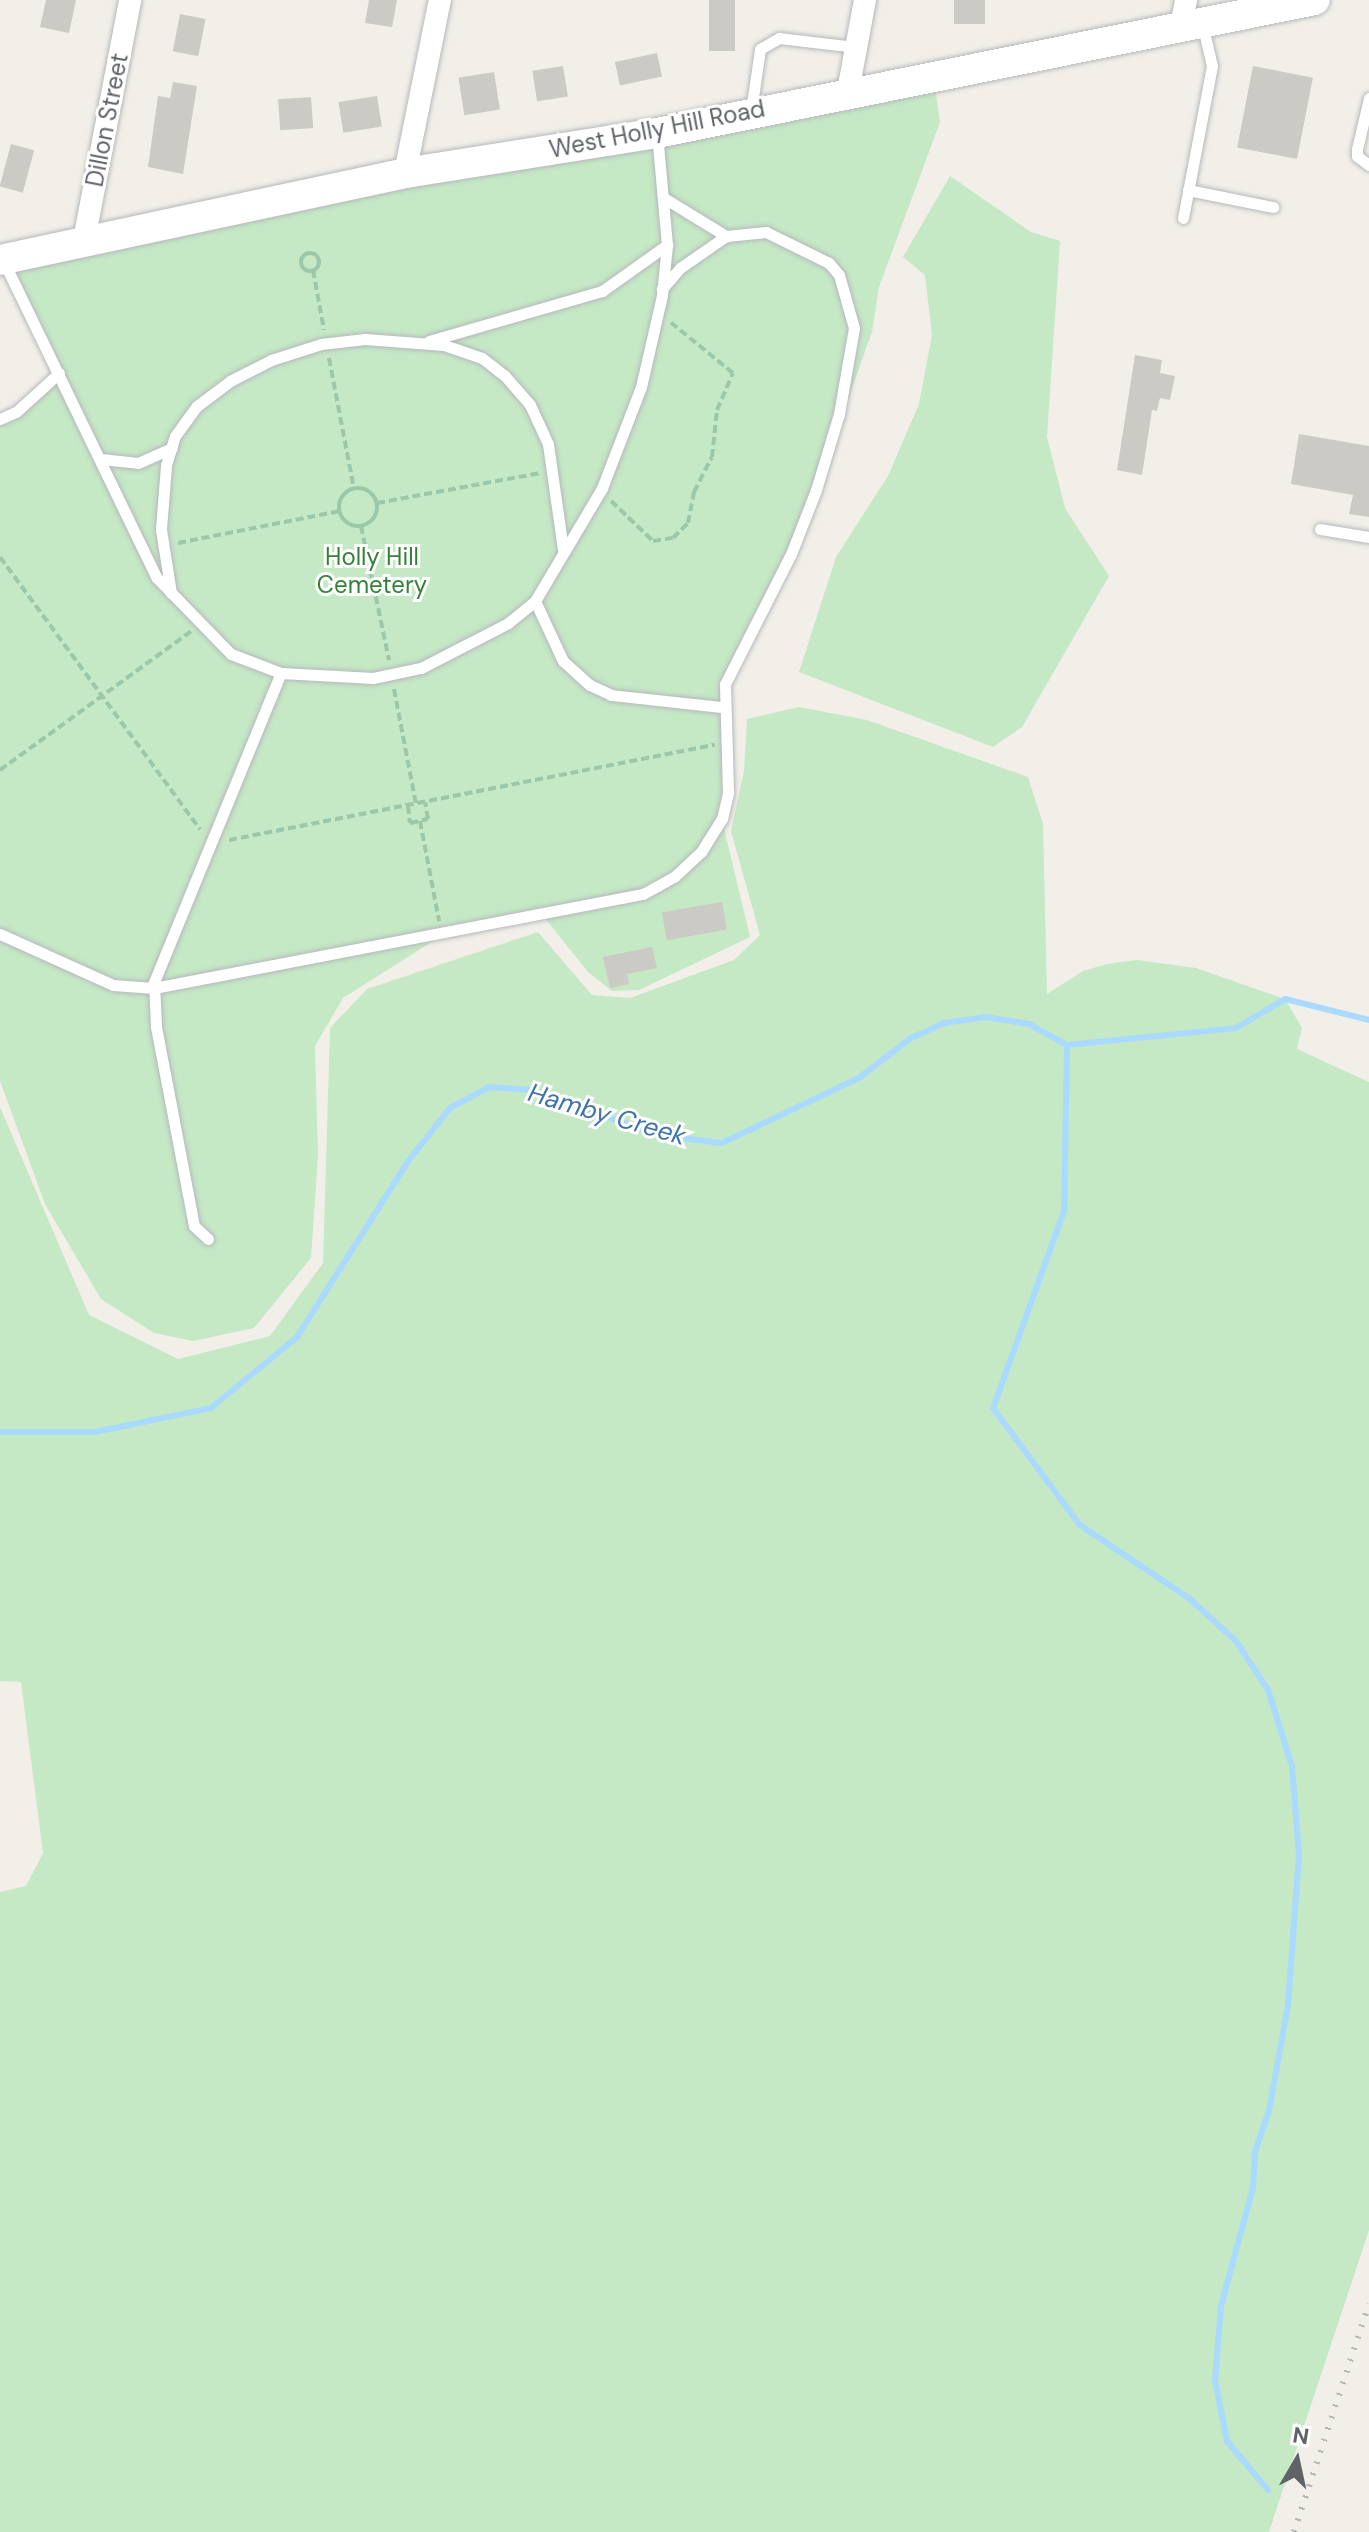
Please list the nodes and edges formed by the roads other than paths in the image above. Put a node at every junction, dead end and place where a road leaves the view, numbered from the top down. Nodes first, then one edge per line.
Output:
1 (130, 0) edge
2 (440, 0) edge
3 (865, 0) edge
4 (1315, 0) edge
5 (1190, 16) edge
6 (856, 47) junction
7 (848, 91) junction
8 (1369, 98) edge
9 (751, 112) junction
10 (657, 133) junction
11 (1369, 165) edge
12 (405, 173) junction
13 (1188, 190) junction
14 (664, 198) junction
15 (1273, 207) dead end
16 (1183, 218) dead end
17 (726, 236) junction
18 (84, 240) junction
19 (667, 245) junction
20 (1, 259) edge
21 (662, 289) junction
22 (426, 342) junction
23 (59, 373) junction
24 (0, 419) edge
25 (172, 448) junction
26 (101, 459) junction
27 (1320, 529) dead end
28 (1369, 537) edge
29 (563, 549) junction
30 (171, 593) junction
31 (535, 601) junction
32 (281, 673) junction
33 (722, 707) junction
34 (0, 934) edge
35 (154, 988) junction
36 (208, 1239) dead end

1 - 18 street, Dillon Street
2 - 12 street
3 - 6 street
4 - 5 street, West Holly Hill Road
5 - 7 street, West Holly Hill Road
5 - 13 lane
6 - 7 street
6 - 9 lane
7 - 9 street, West Holly Hill Road
8 - 11 lane
9 - 10 street, West Holly Hill Road
10 - 12 street, West Holly Hill Road
10 - 14 lane
12 - 18 street, West Holly Hill Road
13 - 15 lane
13 - 16 lane
14 - 17 lane
14 - 19 lane
17 - 21 lane
17 - 33 lane
18 - 20 street, West Holly Hill Road
19 - 21 lane
19 - 22 lane
20 - 23 lane
21 - 29 lane
22 - 25 lane
22 - 29 lane
23 - 24 lane
23 - 26 lane
25 - 26 lane
25 - 30 lane
26 - 30 lane
27 - 28 lane
29 - 31 lane
30 - 32 lane
31 - 32 lane
31 - 33 lane
32 - 35 lane
33 - 35 lane
34 - 35 lane
35 - 36 lane

